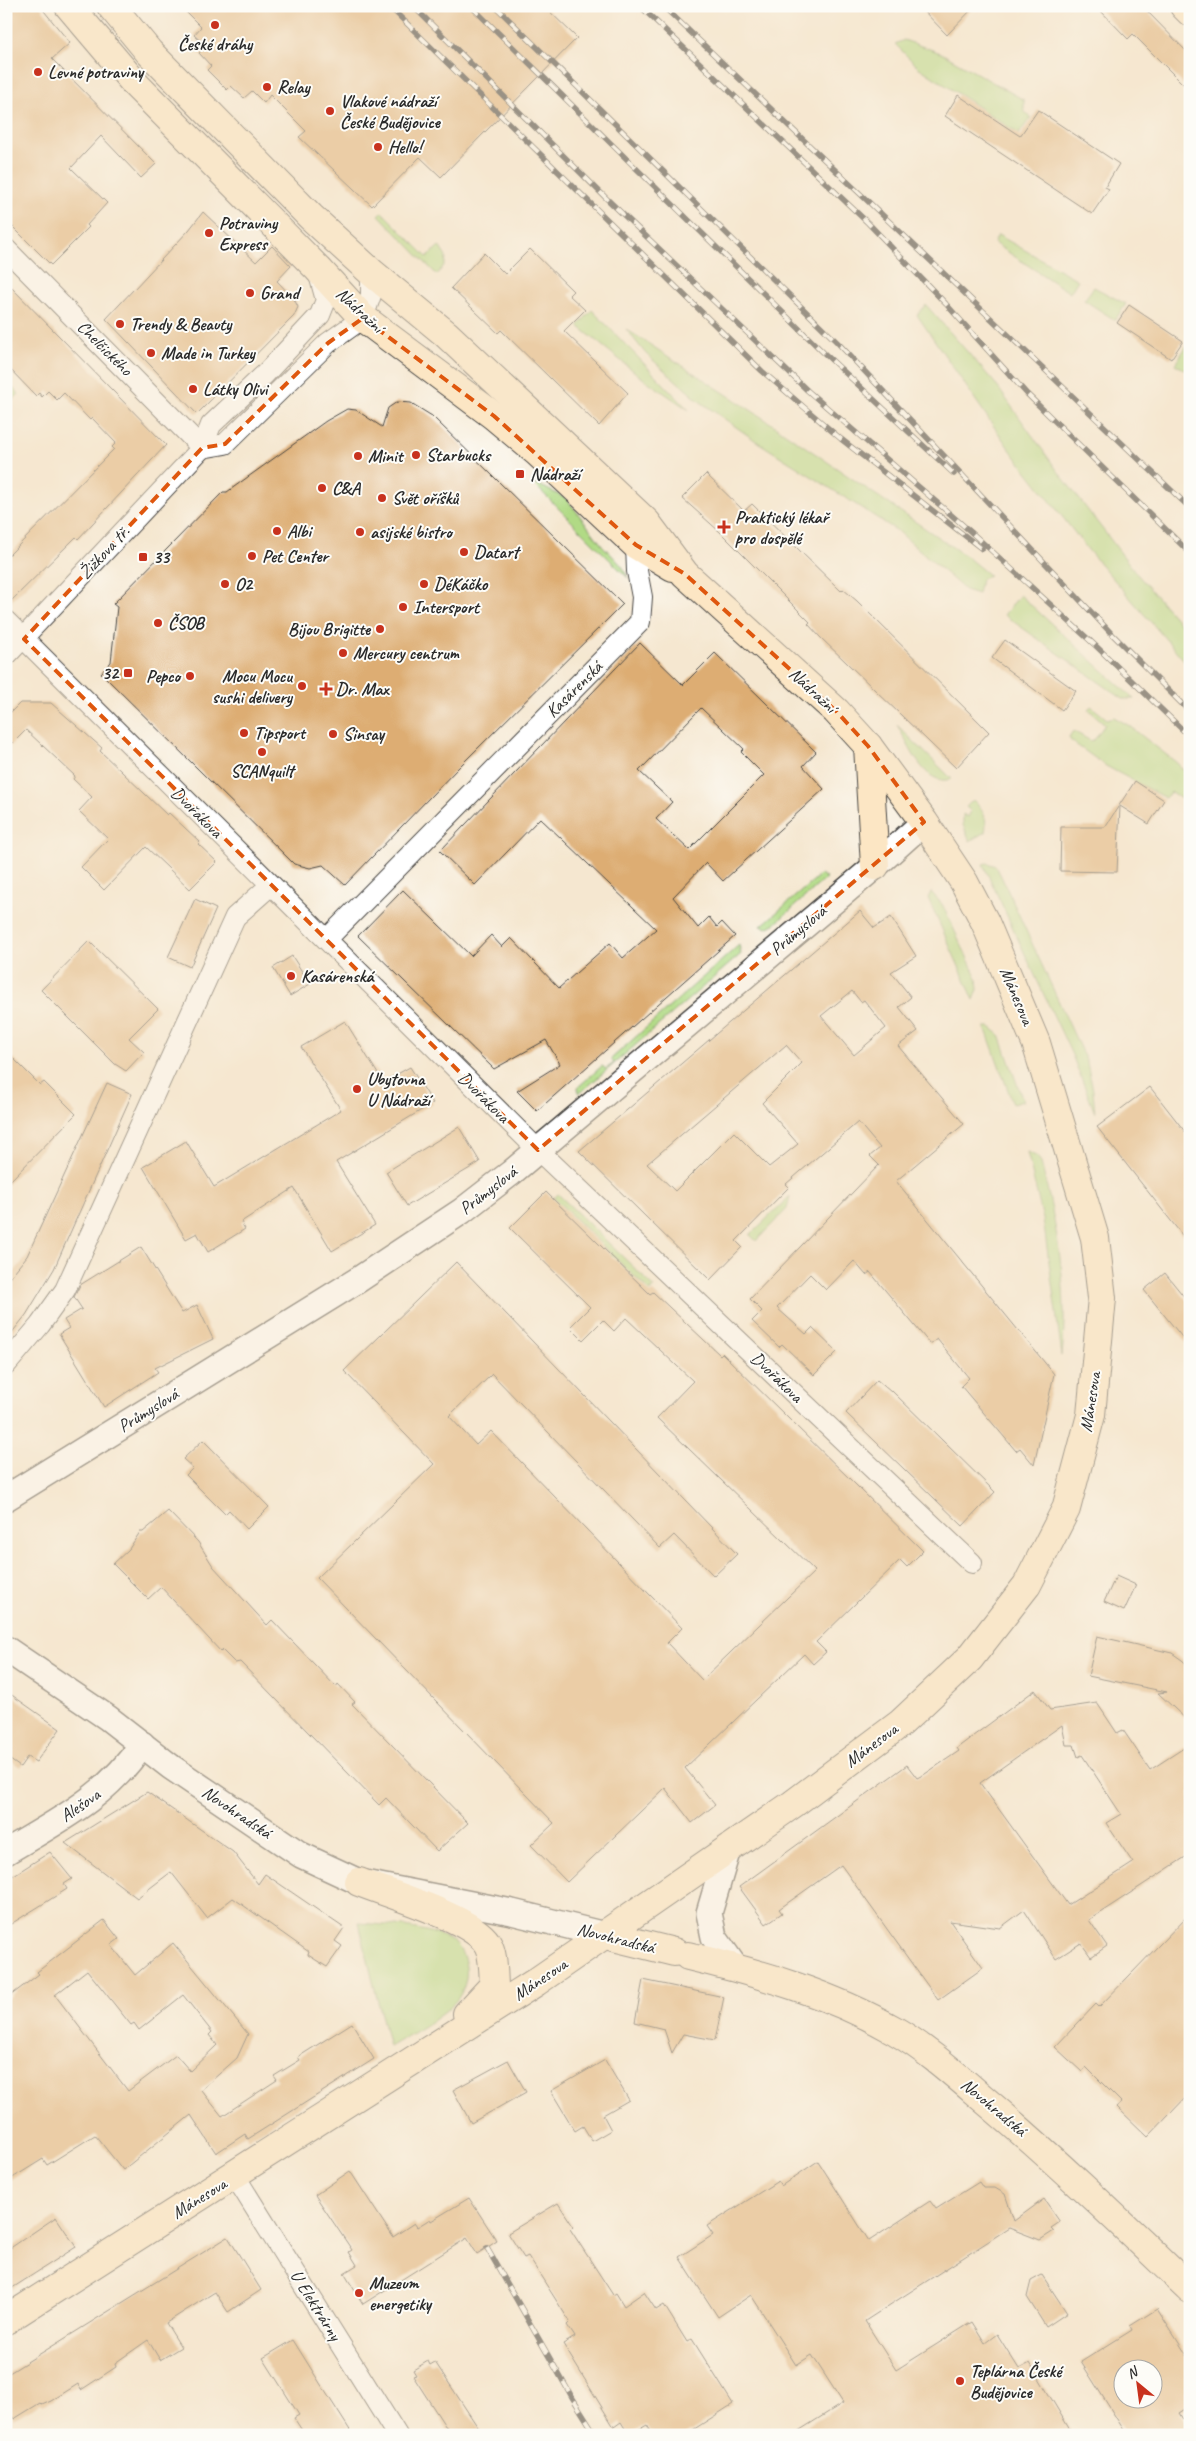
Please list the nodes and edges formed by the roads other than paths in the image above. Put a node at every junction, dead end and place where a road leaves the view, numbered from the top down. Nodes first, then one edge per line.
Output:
1 (69, 6) edge
2 (111, 6) edge
3 (1184, 6) edge
4 (1190, 12) edge
5 (6, 249) edge
6 (318, 268) junction
7 (371, 272) junction
8 (362, 318) junction
9 (202, 448) junction
10 (636, 544) junction
11 (685, 574) junction
12 (6, 621) edge
13 (24, 639) junction
14 (6, 656) edge
15 (868, 746) junction
16 (924, 822) junction
17 (875, 866) junction
18 (271, 885) junction
19 (327, 939) junction
20 (538, 1150) junction
21 (6, 1364) edge
22 (6, 1498) edge
23 (972, 1563) dead end
24 (6, 1641) edge
25 (15, 1655) edge
26 (142, 1744) junction
27 (728, 1849) junction
28 (6, 1852) edge
29 (359, 1882) junction
30 (605, 1935) junction
31 (735, 1967) junction
32 (440, 2044) junction
33 (235, 2176) junction
34 (1190, 2289) edge
35 (6, 2320) edge
36 (397, 2435) edge

1 - 6 main road, Nádražní
2 - 7 main road, Nádražní
3 - 4 main road
5 - 9 street, Chelčického
6 - 8 main road, Nádražní
6 - 9 street, Žižkova tř.
7 - 8 street
7 - 11 main road, Nádražní
8 - 9 street
8 - 10 main road, Nádražní
9 - 13 street, Žižkova tř.
10 - 11 main road, Nádražní
10 - 19 street, Kasárenská
11 - 15 main road, Nádražní
12 - 13 street, Dvořákova
13 - 14 street, Žižkova tř.
13 - 18 street, Dvořákova
15 - 16 main road, Nádražní
15 - 17 main road
16 - 17 street, Průmyslová
16 - 27 main road, Mánesova
17 - 20 street, Průmyslová
18 - 19 street, Dvořákova
18 - 21 street
19 - 20 street, Dvořákova
20 - 22 street, Průmyslová
20 - 23 street, Dvořákova
24 - 25 street, Novohradská
25 - 26 street, Novohradská
26 - 28 street, Alešova
26 - 29 street, Novohradská
27 - 30 main road, Mánesova
27 - 31 street
29 - 30 street, Novohradská
29 - 32 main road
30 - 31 main road, Novohradská
30 - 32 main road, Mánesova
31 - 34 main road, Novohradská
32 - 33 main road, Mánesova
33 - 35 main road, Mánesova
33 - 36 street, U Elektrárny

